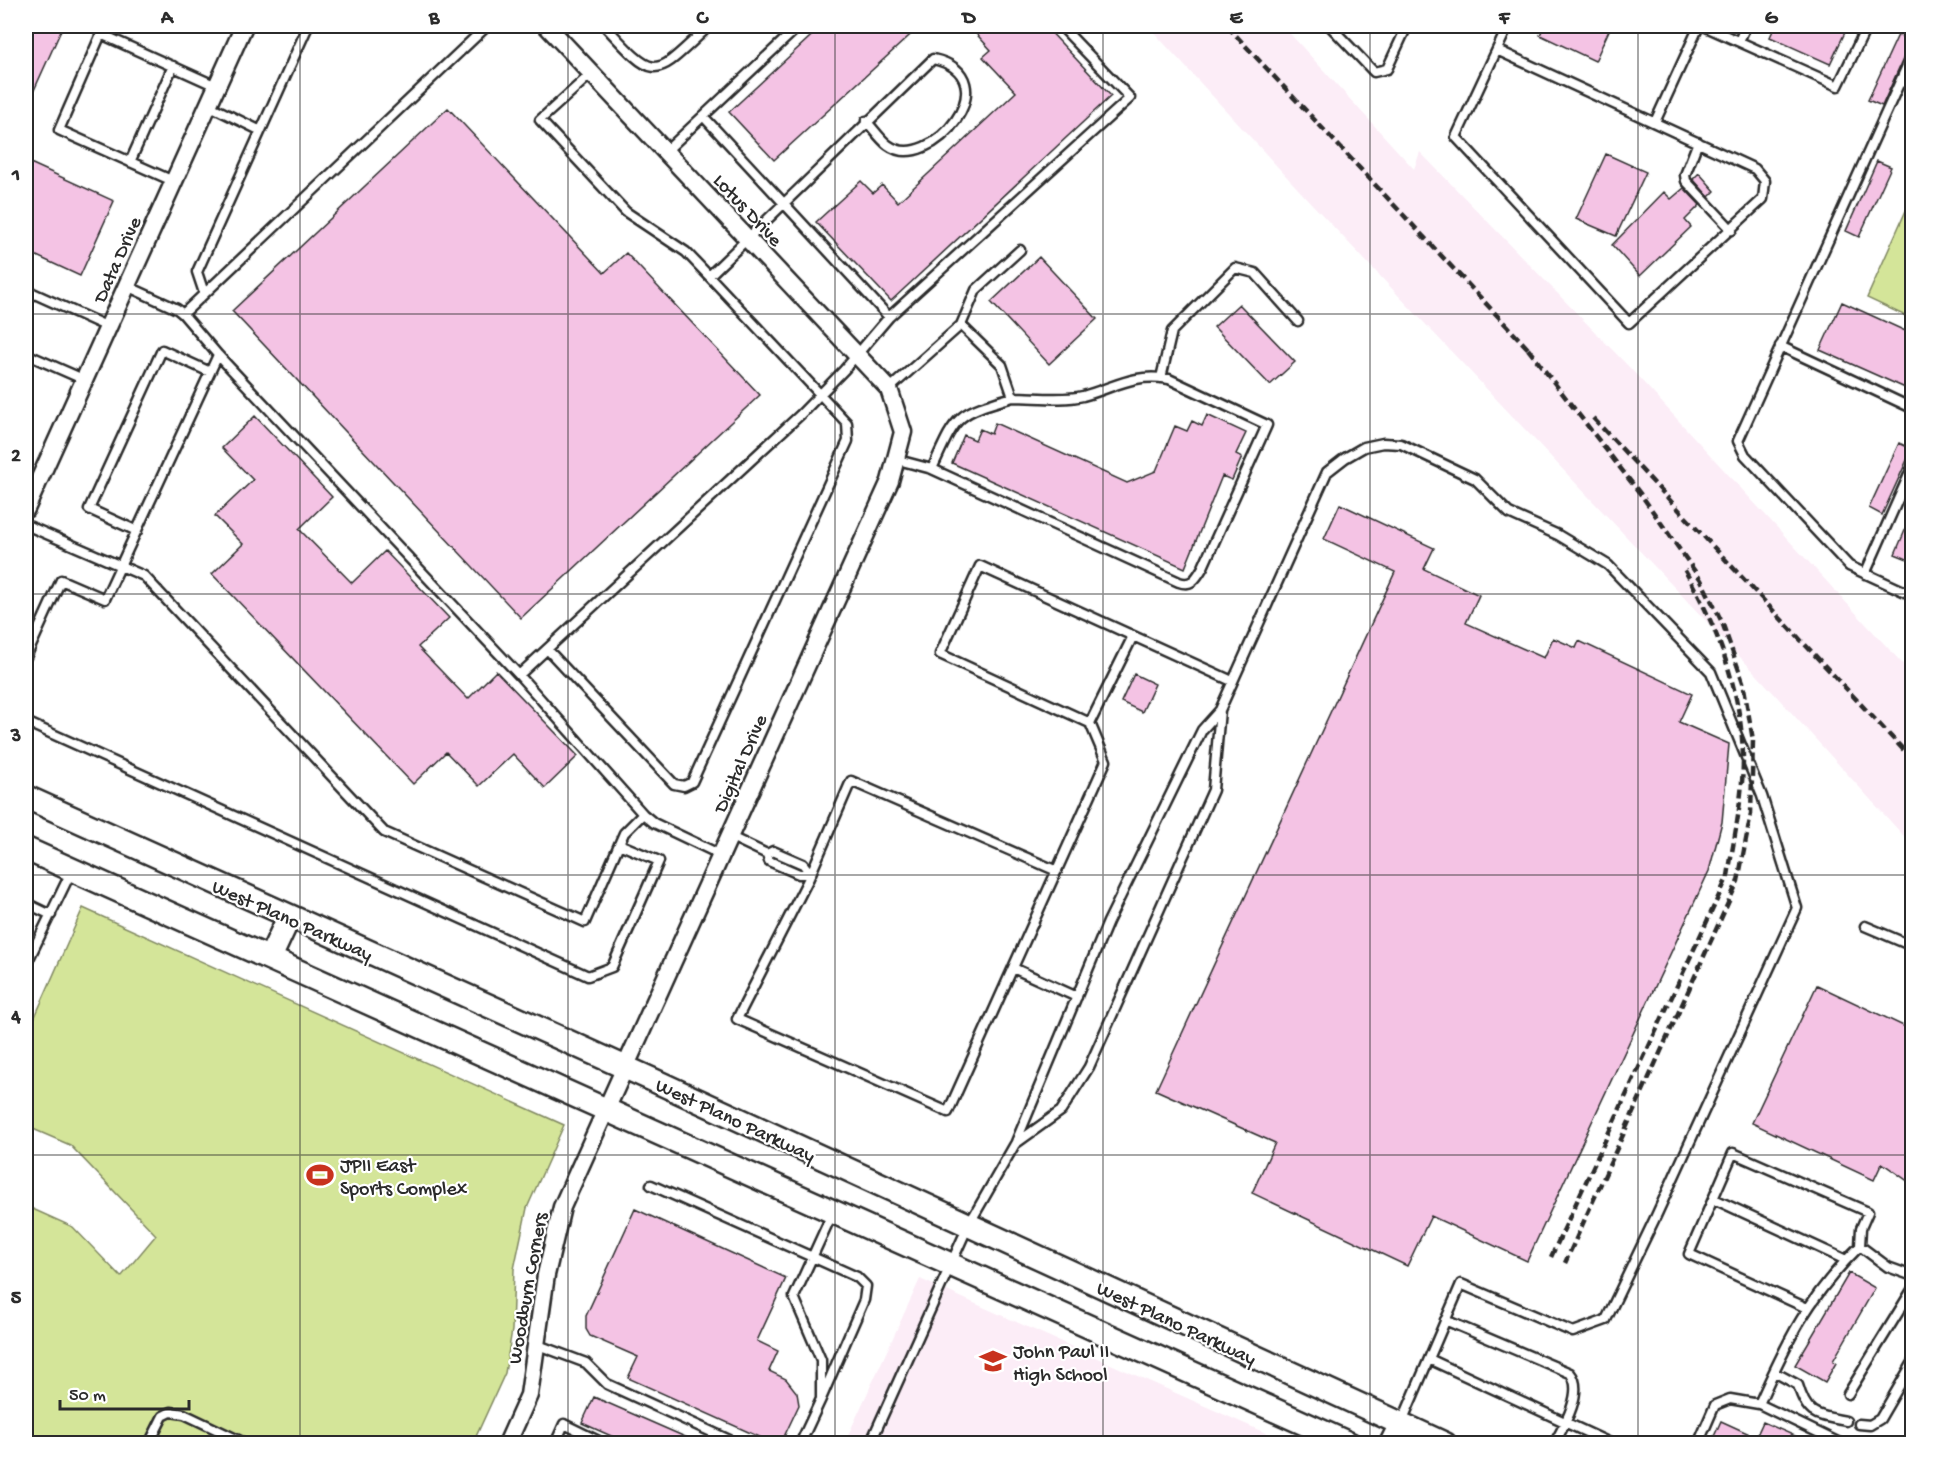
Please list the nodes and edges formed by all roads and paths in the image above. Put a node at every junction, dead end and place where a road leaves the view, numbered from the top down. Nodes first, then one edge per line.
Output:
1 (244, 26) edge
2 (308, 26) edge
3 (547, 26) edge
4 (605, 26) edge
5 (709, 26) edge
6 (799, 26) edge
7 (1061, 26) edge
8 (1330, 26) edge
9 (1407, 26) edge
10 (1508, 26) edge
11 (1699, 26) edge
12 (1704, 26) edge
13 (1746, 26) edge
14 (1867, 26) edge
15 (481, 28) edge
16 (1739, 41) junction
17 (1497, 50) junction
18 (1912, 55) edge
19 (173, 66) junction
20 (591, 73) junction
21 (1901, 81) junction
22 (216, 86) junction
23 (1912, 86) edge
24 (208, 105) junction
25 (703, 116) junction
26 (866, 121) junction
27 (1655, 122) junction
28 (259, 130) junction
29 (1698, 142) junction
30 (665, 152) junction
31 (130, 162) junction
32 (173, 181) junction
33 (783, 203) junction
34 (1732, 230) junction
35 (748, 240) junction
36 (1020, 250) dead end
37 (709, 276) junction
38 (127, 286) junction
39 (26, 290) edge
40 (204, 293) junction
41 (183, 314) junction
42 (889, 317) junction
43 (1298, 321) dead end
44 (961, 325) junction
45 (108, 327) junction
46 (1780, 345) junction
47 (856, 353) junction
48 (26, 354) edge
49 (218, 355) junction
50 (210, 372) junction
51 (1161, 378) junction
52 (85, 380) junction
53 (889, 389) junction
54 (820, 396) junction
55 (1013, 397) junction
56 (1912, 408) edge
57 (903, 432) joint
58 (898, 460) junction
59 (1912, 468) edge
60 (932, 469) junction
61 (26, 509) edge
62 (26, 525) edge
63 (137, 531) junction
64 (121, 565) junction
65 (1865, 573) junction
66 (1912, 595) edge
67 (1133, 636) junction
68 (547, 649) junction
69 (26, 657) edge
70 (519, 675) junction
71 (1232, 681) junction
72 (1220, 710) junction
73 (26, 722) edge
74 (1090, 723) junction
75 (26, 797) edge
76 (643, 814) junction
77 (729, 836) junction
78 (619, 844) junction
79 (26, 849) edge
80 (721, 855) junction
81 (72, 869) junction
82 (1057, 871) junction
83 (811, 874) junction
84 (26, 903) edge
85 (51, 915) junction
86 (289, 917) junction
87 (1865, 926) dead end
88 (1912, 946) edge
89 (28, 953) edge
90 (270, 958) junction
91 (26, 965) edge
92 (1013, 968) junction
93 (1077, 997) junction
94 (626, 1068) junction
95 (606, 1110) junction
96 (1015, 1144) junction
97 (651, 1185) dead end
98 (1714, 1199) junction
99 (833, 1211) junction
100 (968, 1226) junction
101 (1860, 1246) junction
102 (812, 1258) junction
103 (1846, 1260) junction
104 (952, 1263) junction
105 (1912, 1274) edge
106 (1912, 1290) edge
107 (1807, 1308) junction
108 (1445, 1320) junction
109 (537, 1345) junction
110 (1428, 1359) junction
111 (1912, 1364) edge
112 (1773, 1372) junction
113 (1848, 1394) dead end
114 (821, 1399) junction
115 (1759, 1404) junction
116 (1846, 1421) dead end
117 (1565, 1422) junction
118 (1859, 1424) dead end
119 (1396, 1434) edge
120 (872, 1441) edge
121 (149, 1443) edge
122 (247, 1443) edge
123 (507, 1443) edge
124 (555, 1443) edge
125 (605, 1443) edge
126 (738, 1443) edge
127 (800, 1443) edge
128 (885, 1443) edge
129 (1350, 1443) edge
130 (1445, 1443) edge
131 (1554, 1443) edge
132 (1612, 1443) edge
133 (1698, 1443) edge
134 (1842, 1443) edge

1 - 22 street, Data Drive
2 - 28 lane
3 - 20 street, Lotus Drive
4 - 5 lane
6 - 25 lane
7 - 42 lane
8 - 9 lane
10 - 17 lane
11 - 27 lane
12 - 16 lane
13 - 16 lane
14 - 16 lane
15 - 40 lane
17 - 27 lane
17 - 34 lane
18 - 21 lane
19 - 22 lane
19 - 31 lane
19 - 31 lane
20 - 30 street, Lotus Drive
20 - 37 lane
21 - 23 lane
21 - 46 lane
22 - 24 street, Data Drive
24 - 28 lane
24 - 32 street, Data Drive
25 - 30 lane
25 - 33 lane
26 - 26 lane
26 - 33 lane
27 - 29 lane
28 - 40 lane
29 - 34 lane
29 - 34 lane
30 - 35 street, Lotus Drive
31 - 32 lane
32 - 38 street, Data Drive
33 - 35 lane
33 - 42 lane
35 - 37 lane
35 - 47 street, Lotus Drive
36 - 44 lane
37 - 54 lane
38 - 41 lane
38 - 45 street, Data Drive
39 - 45 lane
40 - 41 lane
41 - 49 lane
42 - 47 lane
43 - 51 lane
44 - 53 lane
44 - 55 lane
45 - 52 street, Data Drive
46 - 56 lane
46 - 65 lane
47 - 53 street, Lotus Drive
47 - 54 lane
48 - 52 lane
49 - 50 lane
49 - 70 lane
50 - 63 lane
50 - 63 lane
51 - 55 lane
51 - 60 lane
52 - 61 street, Data Drive
53 - 57 street, Lotus Drive
54 - 68 lane
54 - 68 lane
55 - 60 lane
57 - 58 street, Digital Drive
58 - 60 lane
58 - 77 street, Digital Drive
59 - 65 lane
62 - 64 lane
63 - 64 lane
64 - 69 lane
64 - 78 lane
65 - 66 lane
67 - 71 lane
67 - 74 lane
67 - 74 lane
68 - 70 lane
70 - 76 lane
71 - 72 lane
71 - 108 lane
72 - 93 lane
72 - 96 lane
73 - 78 lane
74 - 82 lane
75 - 86 main road, West Plano Parkway
76 - 78 lane
76 - 80 lane
77 - 80 street, Digital Drive
77 - 83 lane
79 - 81 main road, West Plano Parkway
80 - 94 street, Digital Drive
81 - 85 lane
81 - 90 main road, West Plano Parkway
82 - 83 lane
82 - 92 lane
83 - 92 lane
84 - 85 lane
85 - 89 lane
86 - 90 main road
86 - 94 main road, West Plano Parkway
87 - 88 lane
89 - 91 lane
90 - 95 main road, West Plano Parkway
92 - 93 lane
93 - 96 lane
94 - 95 street, Digital Drive
94 - 100 main road, West Plano Parkway
95 - 99 main road, West Plano Parkway
95 - 109 street, Woodburn Corners
96 - 100 lane
97 - 102 lane
98 - 101 lane
98 - 103 lane
98 - 107 lane
99 - 102 lane
99 - 104 main road, West Plano Parkway
100 - 104 lane
100 - 119 main road, West Plano Parkway
101 - 103 lane
101 - 105 lane
102 - 114 lane
102 - 114 lane
103 - 107 lane
104 - 120 lane
104 - 129 main road, West Plano Parkway
106 - 113 lane
107 - 112 lane
108 - 110 lane
108 - 117 lane
109 - 123 street, Woodburn Corners
109 - 126 lane
110 - 117 lane
110 - 119 lane
111 - 118 lane
112 - 115 lane
112 - 116 lane
114 - 127 lane
115 - 133 lane
115 - 134 lane
117 - 131 lane
117 - 132 lane
119 - 130 main road, West Plano Parkway
120 - 128 lane
121 - 122 lane
124 - 125 lane

